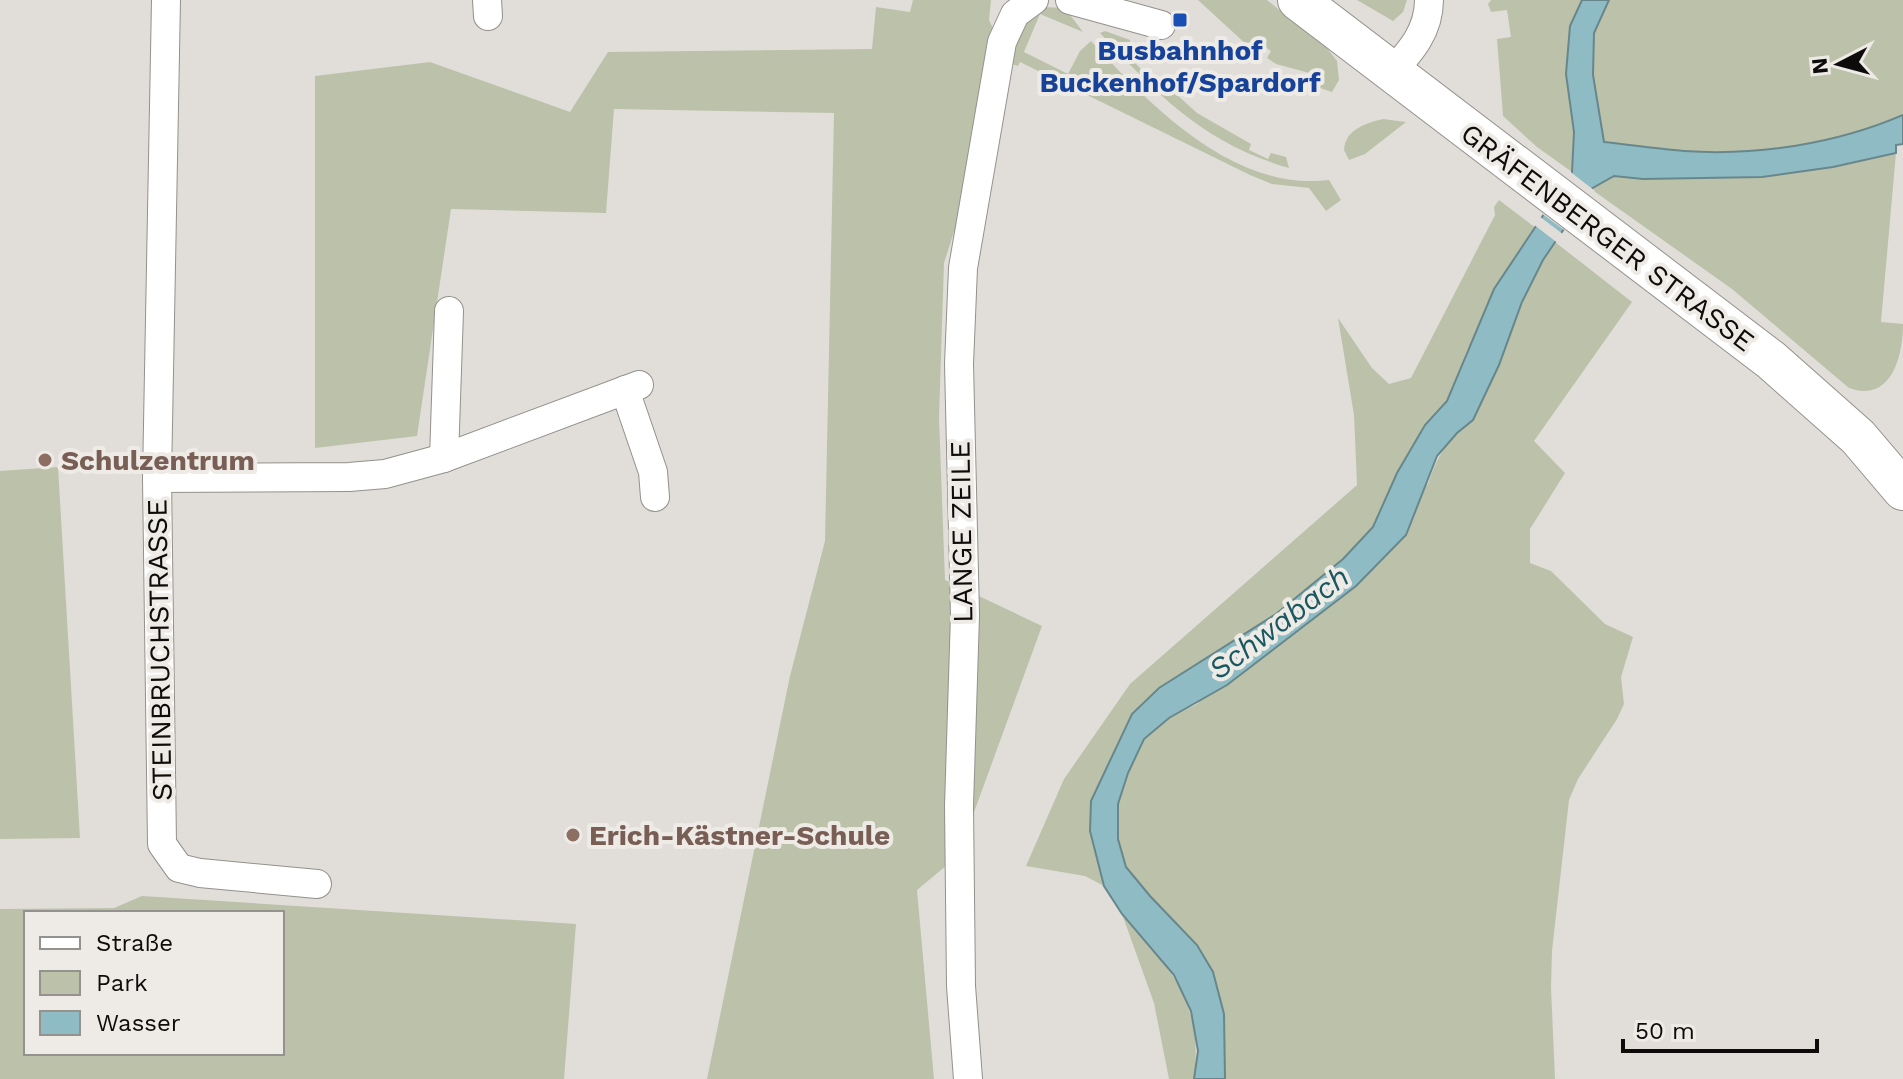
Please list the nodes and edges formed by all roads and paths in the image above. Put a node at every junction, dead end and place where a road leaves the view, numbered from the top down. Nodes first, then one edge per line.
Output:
1 (166, 0) edge
2 (1034, 0) edge
3 (1070, 0) edge
4 (1298, 0) edge
5 (1429, 0) edge
6 (1161, 25) dead end
7 (1391, 73) junction
8 (449, 311) dead end
9 (444, 458) junction
10 (157, 478) junction
11 (1903, 490) edge
12 (655, 497) dead end
13 (317, 884) dead end
14 (968, 1079) edge

1 - 10 street, STEINBRUCHSTRASSE
2 - 14 street, LANGE ZEILE
3 - 6 street
4 - 7 main road, GRÄFENBERGER STRASSE
5 - 7 street
7 - 11 main road, GRÄFENBERGER STRASSE
8 - 9 street
9 - 10 street
9 - 12 street
10 - 13 street, STEINBRUCHSTRASSE

